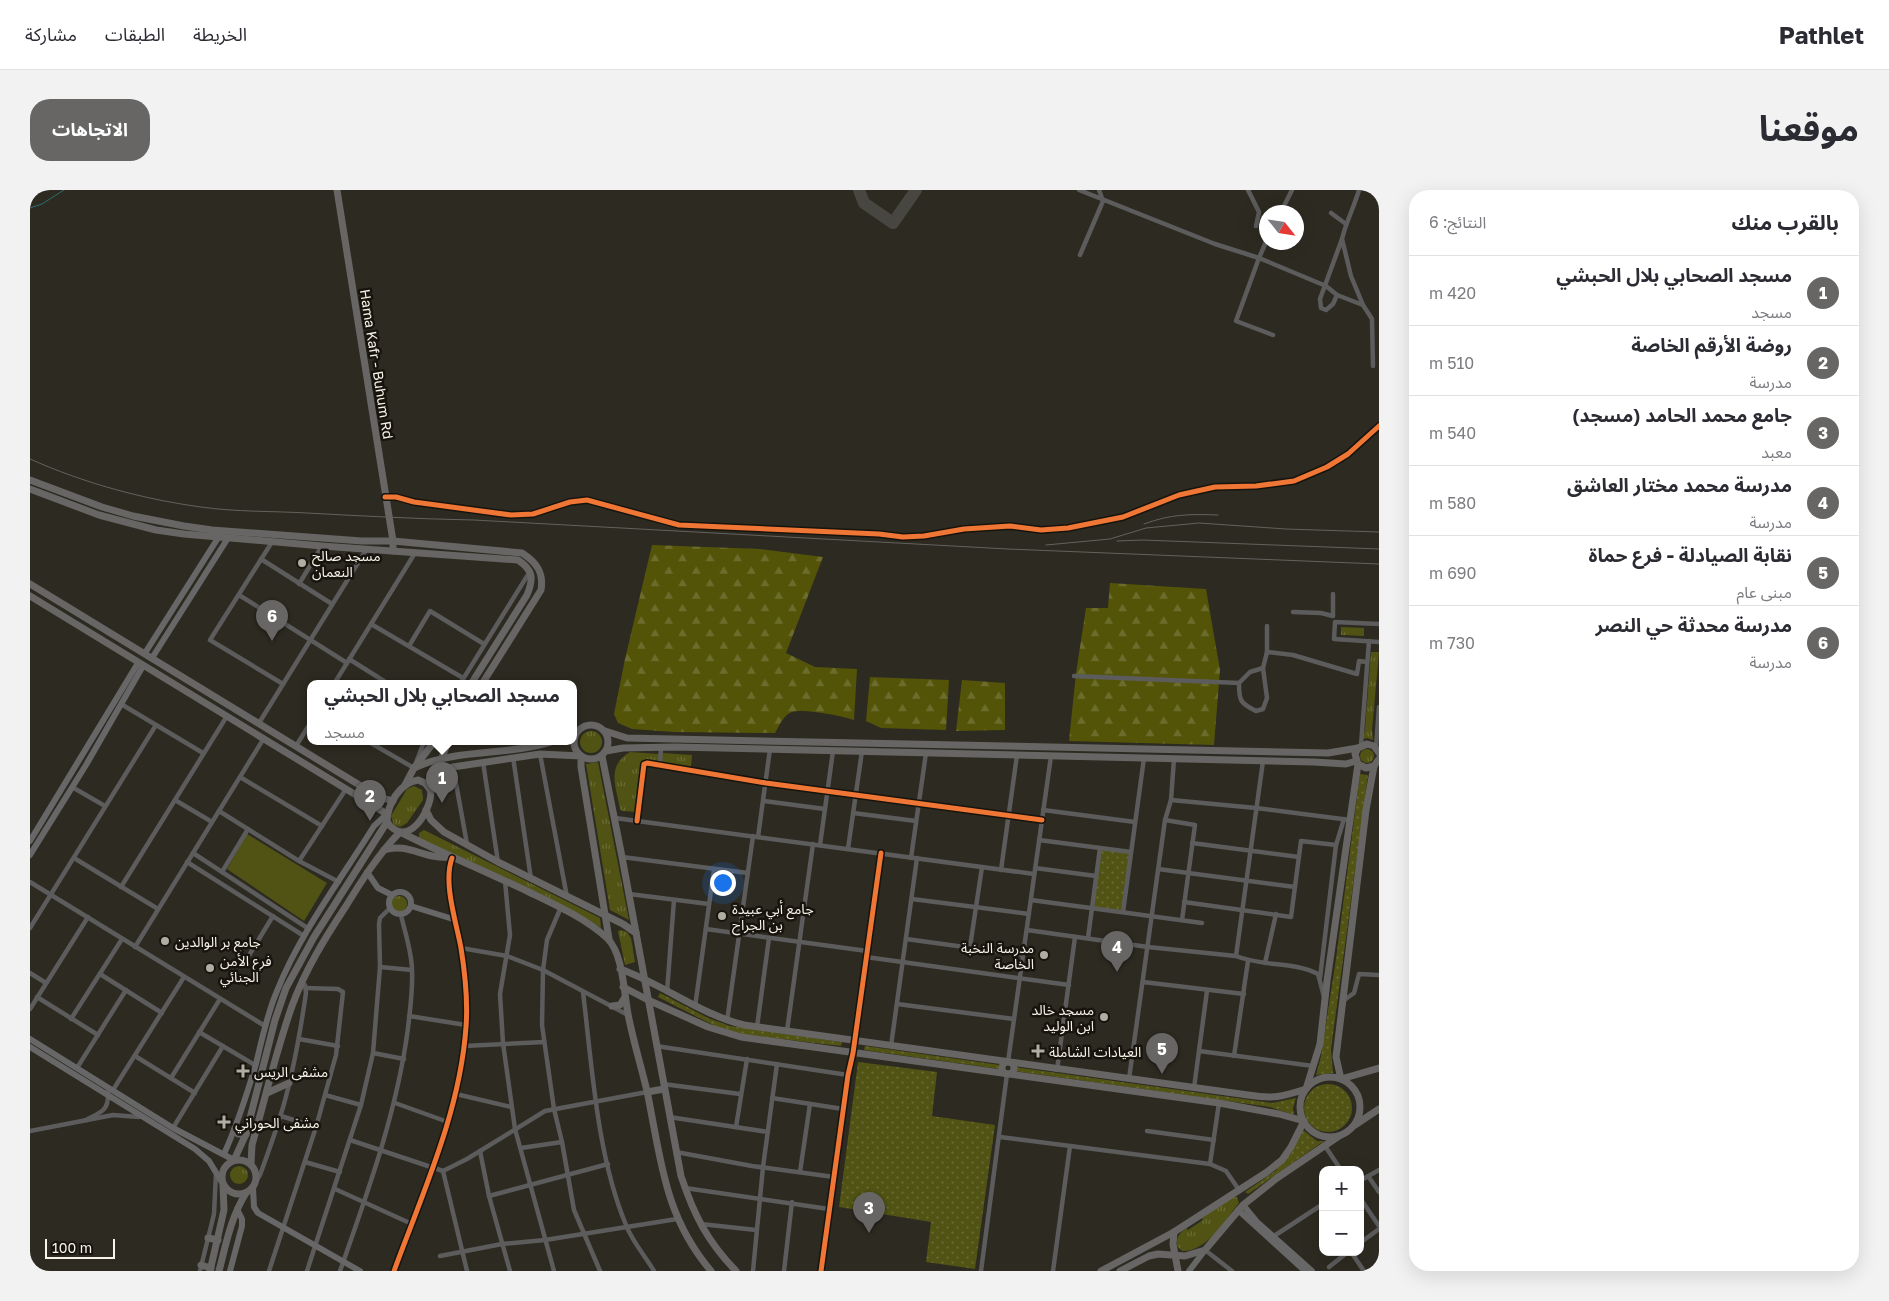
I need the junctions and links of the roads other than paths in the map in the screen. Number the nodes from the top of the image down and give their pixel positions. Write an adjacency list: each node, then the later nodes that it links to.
1 (337, 190): 24 (main road, Hama Kafr - Buhum Rd)
2 (1079, 190): 7 (street)
3 (1099, 190): 7 (street)
4 (1248, 190): 11 (street)
5 (1292, 190): 8 (street)
6 (1359, 190): 10 (street)
7 (1103, 201): 14 (street); 15 (street)
8 (1284, 205)
9 (1331, 212): 10 (street)
10 (1346, 224): 12 (street)
11 (1256, 226)
12 (1342, 239): 16 (street); 18 (street)
13 (1262, 250): 15 (street)
14 (1080, 255)
15 (1259, 258): 16 (street); 19 (street)
16 (1326, 286): 17 (street); 17 (street)
17 (1337, 295): 18 (street)
18 (1363, 305): 20 (street)
19 (1273, 335)
20 (1373, 366)
21 (1379, 426): 24 (street)
22 (30, 480): 25 (main road)
23 (30, 489): 25 (main road)
24 (385, 497): 29 (main road, Hama Kafr - Buhum Rd)
25 (184, 530): 26 (main road); 28 (main road)
26 (218, 538): 27 (main road); 55 (main road)
27 (228, 538): 30 (main road); 56 (main road)
28 (296, 540): 29 (main road); 30 (main road); 31 (main road)
29 (393, 541): 33 (main road, Hama Kafr - Buhum Rd); 66 (main road)
30 (272, 542): 35 (street)
31 (322, 546): 32 (main road); 38 (street)
32 (366, 550): 33 (main road); 42 (street)
33 (393, 551): 34 (main road)
34 (415, 553): 36 (main road); 46 (street)
35 (261, 560): 38 (street); 40 (street)
36 (530, 571): 52 (street); 65 (main road)
37 (30, 584): 55 (main road)
38 (299, 584): 42 (street)
39 (1333, 594): 44 (street)
40 (239, 595): 49 (street); 68 (street)
41 (30, 596): 59 (main road)
42 (332, 604): 49 (street)
43 (1293, 612): 44 (street)
44 (1333, 616): 45 (street)
45 (1335, 622): 47 (street); 50 (street)
46 (371, 624): 53 (street); 57 (street)
47 (1379, 624)
48 (1267, 626): 54 (street)
49 (310, 640): 57 (street); 68 (street)
50 (1369, 641): 51 (street); 58 (street)
51 (1379, 642)
52 (484, 644): 53 (street); 62 (street)
53 (409, 646): 62 (street)
54 (1267, 652): 58 (street); 60 (street)
55 (145, 653): 56 (main road)
56 (152, 658): 72 (main road)
57 (348, 661): 63 (street); 64 (street)
58 (1367, 662): 87 (street)
59 (141, 665): 69 (main road); 71 (main road); 150 (main road)
60 (1263, 668): 67 (street); 67 (street)
61 (1074, 676): 67 (street)
62 (463, 678)
63 (336, 680)
64 (382, 680)
65 (473, 680)
66 (484, 680)
67 (1239, 683)
68 (283, 684): 72 (street)
69 (121, 704): 73 (street); 117 (main road)
70 (1379, 707): 75 (street)
71 (227, 716): 78 (main road); 92 (street)
72 (259, 723): 85 (main road)
73 (156, 725): 92 (street); 127 (street)
74 (307, 728): 85 (street)
75 (1378, 730): 90 (street)
76 (605, 731): 77 (main road); 87 (main road); 95 (main road)
77 (577, 732)
78 (264, 738): 113 (street); 118 (main road)
79 (374, 745): 111 (street)
80 (423, 745): 111 (street)
81 (432, 745): 111 (main road)
82 (446, 745): 99 (main road)
83 (532, 745): 99 (main road)
84 (574, 745): 97 (main road)
85 (296, 746): 125 (main road)
86 (661, 747): 88 (main road); 95 (main road); 108 (street)
87 (1359, 747): 90 (main road); 106 (main road)
88 (770, 749): 89 (main road); 115 (street)
89 (833, 751): 91 (main road); 120 (street)
90 (1378, 751)
91 (862, 752): 93 (main road); 121 (street)
92 (203, 753): 122 (street)
93 (926, 753): 96 (main road); 126 (street)
94 (540, 754): 97 (main road); 100 (main road); 194 (street)
95 (604, 754): 97 (main road); 136 (main road)
96 (1017, 755): 98 (main road); 134 (street)
97 (581, 756): 212 (main road)
98 (1051, 756): 101 (main road); 131 (street)
99 (440, 758): 111 (main road); 112 (main road)
100 (512, 758): 105 (main road); 184 (street)
101 (1144, 758): 102 (main road); 143 (street)
102 (1174, 759): 104 (main road); 124 (street)
103 (1379, 760): 109 (main road)
104 (1263, 761): 107 (main road); 128 (street)
105 (483, 762): 110 (main road); 172 (street)
106 (1357, 763): 107 (main road); 109 (main road); 114 (main road)
107 (1346, 764): 114 (main road)
108 (660, 765): 115 (street); 140 (street)
109 (1374, 766): 270 (main road)
110 (453, 767): 112 (main road); 152 (street)
111 (414, 768): 116 (main road)
112 (444, 769): 119 (main road)
113 (240, 777): 132 (street); 144 (street)
114 (1356, 778): 139 (main road)
115 (766, 783): 120 (street); 123 (street)
116 (404, 785): 119 (main road); 125 (main road)
117 (72, 787): 127 (street); 163 (main road)
118 (346, 789): 135 (main road); 144 (street)
119 (431, 791): 130 (main road)
120 (827, 791): 121 (street); 129 (street)
121 (856, 795): 126 (street); 133 (street)
122 (175, 800): 142 (street); 189 (street)
123 (764, 800): 129 (street); 148 (street)
124 (1171, 800): 128 (street); 138 (street)
125 (392, 801): 135 (main road)
126 (918, 803): 134 (street); 141 (street)
127 (106, 806): 167 (street)
128 (1256, 808): 139 (street); 159 (street)
129 (825, 809): 154 (street)
130 (426, 810): 146 (main road); 152 (main road)
131 (1043, 810): 137 (street); 143 (street)
132 (219, 811): 142 (street); 145 (street)
133 (853, 813): 141 (street); 157 (street)
134 (1008, 815): 137 (street); 177 (street)
135 (387, 818): 146 (main road); 188 (main road); 355 (main road)
136 (615, 818): 140 (street); 165 (main road)
137 (1042, 820): 149 (street)
138 (1165, 820): 151 (street); 176 (street)
139 (1347, 820): 155 (street); 272 (main road)
140 (638, 821): 147 (street)
141 (916, 821): 168 (street)
142 (212, 822): 160 (street)
143 (1135, 822): 161 (street)
144 (322, 826): 170 (street)
145 (248, 829): 170 (street); 178 (street)
146 (400, 833): 158 (main road); 164 (main road)
147 (753, 836): 148 (street); 180 (street)
148 (758, 837): 153 (street)
149 (1039, 840): 156 (street); 174 (street)
150 (30, 841)
151 (1192, 843): 159 (street); 181 (street)
152 (466, 844): 172 (main road)
153 (813, 844): 154 (street); 231 (street)
154 (820, 845): 157 (street)
155 (1336, 845): 166 (street); 256 (street)
156 (1100, 848): 161 (street); 183 (street)
157 (848, 849): 162 (street)
158 (381, 851): 164 (main road); 179 (main road)
159 (1250, 851): 166 (street); 186 (street)
160 (193, 852): 171 (street); 178 (street)
161 (1131, 852): 207 (street)
162 (881, 854): 168 (street); 236 (street)
163 (30, 855)
164 (451, 857): 185 (main road); 215 (street)
165 (622, 857): 175 (street); 192 (main road)
166 (1299, 857): 190 (street)
167 (74, 858): 189 (street); 191 (street)
168 (911, 858): 169 (street)
169 (917, 858): 173 (street); 195 (street)
170 (299, 861): 188 (street)
171 (188, 862): 205 (street); 211 (street)
172 (498, 862): 184 (main road)
173 (982, 867): 177 (street); 202 (street)
174 (1035, 868): 182 (street); 183 (street)
175 (714, 869): 180 (street); 199 (street)
176 (1158, 869): 181 (street); 213 (street)
177 (1001, 870): 182 (street)
178 (222, 872): 219 (street)
179 (367, 872): 193 (main road); 254 (main road)
180 (748, 873): 223 (street)
181 (1188, 873): 186 (street); 198 (street)
182 (1034, 874): 197 (street)
183 (1096, 876): 204 (street)
184 (531, 879): 194 (main road)
185 (506, 881): 201 (main road); 238 (street)
186 (1246, 881): 190 (street); 206 (street)
187 (30, 882): 191 (street)
188 (339, 882): 219 (main road)
189 (121, 887): 205 (street)
190 (1295, 887): 209 (street)
191 (51, 894): 214 (street); 218 (street)
192 (629, 894): 196 (street); 222 (main road)
193 (392, 895): 200 (main road); 203 (main road)
194 (567, 897): 212 (main road)
195 (912, 899): 202 (street); 230 (street)
196 (674, 900): 199 (street); 265 (street)
197 (1031, 900): 204 (street); 208 (street)
198 (1184, 902): 206 (street); 216 (street)
199 (709, 904): 220 (street)
200 (411, 906): 210 (main road); 215 (main road)
201 (561, 907): 229 (main road); 248 (street)
202 (976, 907): 208 (street); 235 (street)
203 (390, 908): 210 (main road); 245 (street)
204 (1092, 908): 207 (street); 227 (street)
205 (158, 909): 232 (street)
206 (1242, 910): 209 (street); 239 (street)
207 (1123, 912): 213 (street)
208 (1029, 914): 221 (street)
209 (1276, 914): 244 (street)
210 (402, 915): 247 (street)
211 (273, 916): 224 (street); 240 (street)
212 (605, 916): 222 (main road); 229 (main road)
213 (1152, 916): 216 (street); 233 (street)
214 (88, 917): 228 (street); 258 (street)
215 (456, 920): 234 (street)
216 (1182, 920): 217 (street)
217 (1202, 923)
218 (30, 928)
219 (309, 928): 224 (main road)
220 (706, 929): 223 (street); 274 (street)
221 (1027, 930): 225 (street); 237 (street)
222 (636, 933): 255 (main road)
223 (739, 934): 226 (street); 281 (street)
224 (304, 936): 282 (main road)
225 (1075, 936): 227 (street); 259 (street)
226 (770, 938): 231 (street); 284 (street)
227 (1088, 938): 233 (street)
228 (122, 939): 232 (street); 250 (street)
229 (609, 939): 246 (main road)
230 (906, 939): 235 (street); 243 (street)
231 (800, 942): 236 (street); 285 (street)
232 (135, 946): 252 (street)
233 (1148, 947): 239 (street); 257 (street)
234 (461, 948): 238 (street); 283 (street)
235 (970, 948): 237 (street)
236 (867, 951): 241 (street)
237 (1023, 954): 253 (street)
238 (507, 956): 248 (street); 292 (street)
239 (1236, 956): 242 (street)
240 (248, 957)
241 (866, 957): 243 (street); 290 (street)
242 (1248, 960): 244 (street); 266 (street)
243 (903, 963): 253 (street); 271 (street)
244 (1265, 963): 256 (street)
245 (380, 967): 247 (street); 300 (street)
246 (620, 969): 255 (main road); 262 (main road)
247 (412, 970): 278 (street)
248 (543, 970): 264 (street); 291 (street)
249 (30, 973): 258 (street)
250 (100, 974): 261 (street); 279 (street)
251 (1379, 975): 270 (street)
252 (184, 977): 268 (street); 276 (street)
253 (1020, 978): 259 (street); 280 (street)
254 (302, 980): 260 (street); 325 (main road)
255 (645, 980): 265 (main road); 269 (main road)
256 (1320, 981): 272 (street)
257 (1143, 982): 263 (street); 316 (street)
258 (46, 983): 267 (street)
259 (1069, 985): 312 (street)
260 (306, 988): 289 (street); 294 (street)
261 (126, 990): 276 (street); 287 (street)
262 (624, 990): 269 (main road); 273 (main road); 277 (main road)
263 (1208, 991): 266 (street); 299 (street)
264 (583, 992): 273 (street); 331 (street)
265 (667, 992): 274 (main road)
266 (1244, 994): 303 (street)
267 (37, 997): 275 (street); 279 (street)
268 (220, 999): 282 (street); 286 (street)
269 (648, 1000): 296 (main road); 301 (main road)
270 (1342, 1002): 317 (main road)
271 (897, 1004): 280 (street); 297 (street)
272 (1325, 1004): 309 (main road)
273 (612, 1006): 277 (street)
274 (695, 1007): 281 (main road)
275 (30, 1009)
276 (162, 1013): 302 (street)
277 (628, 1015): 323 (main road)
278 (409, 1016): 283 (street); 304 (street)
279 (71, 1019): 287 (street)
280 (1014, 1019): 306 (street)
281 (727, 1021): 284 (main road)
282 (265, 1026): 308 (main road)
283 (466, 1026): 295 (street)
284 (757, 1027): 285 (main road)
285 (787, 1031): 290 (main road)
286 (199, 1032): 293 (street); 315 (street)
287 (98, 1035): 310 (street)
288 (30, 1039): 310 (main road)
289 (299, 1039): 294 (street); 318 (street)
290 (855, 1040): 297 (main road); 301 (street)
291 (544, 1042): 292 (street); 337 (street)
292 (502, 1044): 295 (street); 336 (street)
293 (223, 1046): 308 (street); 324 (street)
294 (338, 1046): 328 (street)
295 (464, 1046): 326 (street)
296 (656, 1046): 305 (street); 319 (main road)
297 (892, 1046): 306 (main road)
298 (30, 1048): 329 (main road)
299 (1199, 1051): 303 (street); 320 (street)
300 (373, 1053): 304 (street); 335 (street)
301 (853, 1053): 313 (main road); 314 (street)
302 (135, 1056): 315 (street); 322 (street)
303 (1234, 1056): 309 (street)
304 (404, 1059): 332 (street)
305 (747, 1059): 307 (street); 327 (street)
306 (1008, 1062): 312 (main road); 313 (main road)
307 (777, 1064): 314 (street); 330 (street)
308 (255, 1065): 350 (main road)
309 (1313, 1066): 321 (main road)
310 (77, 1068): 322 (main road)
311 (1379, 1068): 317 (main road)
312 (1057, 1070): 316 (main road)
313 (1007, 1074): 333 (main road); 357 (street)
314 (848, 1075): 338 (street)
315 (171, 1078): 324 (street)
316 (1129, 1079): 320 (main road)
317 (1341, 1079): 321 (main road); 346 (main road)
318 (289, 1083): 325 (main road); 340 (street)
319 (664, 1087): 323 (main road); 327 (street); 342 (main road)
320 (1194, 1088): 321 (main road)
321 (1306, 1089): 344 (main road)
322 (113, 1090): 329 (street); 349 (main road)
323 (646, 1092): 331 (street); 402 (main road)
324 (195, 1093): 349 (street)
325 (267, 1093): 370 (main road)
326 (456, 1094): 336 (street); 345 (street)
327 (740, 1094): 348 (street)
328 (325, 1095): 335 (street); 347 (street)
329 (108, 1096): 341 (main road); 343 (street)
330 (772, 1098): 334 (street); 354 (street)
331 (596, 1101): 337 (street); 371 (street)
332 (395, 1103): 345 (street); 364 (street)
333 (1219, 1103): 344 (main road); 359 (street)
334 (810, 1104): 338 (street); 380 (street)
335 (361, 1105): 358 (street)
336 (511, 1107): 351 (street)
337 (554, 1109): 351 (street); 360 (street)
338 (843, 1109): 383 (street)
339 (1379, 1109): 346 (main road)
340 (281, 1116): 347 (street); 387 (street)
341 (143, 1117): 343 (street); 377 (main road)
342 (669, 1117): 348 (street); 366 (main road)
343 (86, 1120): 352 (street)
344 (1304, 1121): 356 (main road); 390 (main road)
345 (448, 1122): 375 (street)
346 (1354, 1125): 356 (main road)
347 (316, 1127): 369 (street)
348 (736, 1127): 354 (street)
349 (173, 1128): 367 (main road)
350 (235, 1129): 355 (main road); 367 (main road)
351 (515, 1129): 363 (street); 365 (street)
352 (30, 1131)
353 (1147, 1131): 359 (street)
354 (768, 1132): 374 (street)
355 (246, 1134): 368 (main road)
356 (1339, 1136): 362 (main road)
357 (1000, 1137): 361 (street); 448 (street)
358 (350, 1140): 364 (street); 379 (street)
359 (1214, 1140): 372 (street)
360 (562, 1142): 363 (street); 381 (street)
361 (1070, 1146): 372 (street); 449 (street)
362 (1325, 1146): 373 (street); 399 (main road)
363 (521, 1148): 386 (street)
364 (381, 1151): 375 (street); 395 (street)
365 (480, 1151): 378 (street); 393 (street)
366 (676, 1152): 374 (street); 388 (main road)
367 (224, 1154): 368 (main road)
368 (234, 1160): 370 (main road); 385 (main road)
369 (305, 1162): 379 (street); 407 (street)
370 (251, 1164): 387 (main road)
371 (608, 1164): 381 (street); 405 (street)
372 (1210, 1164): 390 (street)
373 (1338, 1166)
374 (763, 1167): 380 (street); 394 (street)
375 (432, 1169): 378 (street); 403 (street)
376 (1379, 1170): 382 (street)
377 (216, 1171): 385 (main road); 412 (street)
378 (443, 1171): 419 (street)
379 (340, 1172): 389 (street)
380 (800, 1172): 383 (street)
381 (567, 1174): 386 (street); 410 (street)
382 (1368, 1176): 384 (street); 391 (street)
383 (834, 1177): 400 (street)
384 (1364, 1178)
385 (223, 1184): 392 (main road); 413 (main road)
386 (531, 1184): 393 (street); 414 (street)
387 (254, 1185): 392 (main road); 407 (main road)
388 (685, 1188): 394 (street); 404 (main road)
389 (335, 1189): 395 (street); 417 (street)
390 (1240, 1190): 409 (main road)
391 (1379, 1192)
392 (246, 1193): 401 (main road)
393 (488, 1196): 416 (street)
394 (760, 1198): 396 (street); 408 (street)
395 (364, 1202): 403 (street); 424 (street)
396 (792, 1202): 400 (street); 446 (street)
397 (1364, 1204): 406 (street)
398 (1319, 1206): 411 (street)
399 (1240, 1207): 411 (main road); 418 (main road); 430 (main road)
400 (829, 1208): 447 (street)
401 (237, 1209): 431 (main road); 432 (main road)
402 (676, 1219): 405 (street); 443 (main road)
403 (412, 1224): 437 (street)
404 (700, 1224): 408 (street); 444 (main road)
405 (626, 1227): 410 (street); 442 (street)
406 (1379, 1227): 415 (street)
407 (283, 1228): 417 (main road); 433 (street)
408 (756, 1230): 445 (street)
409 (1174, 1232): 421 (main road); 450 (main road)
410 (583, 1234): 414 (street); 441 (street)
411 (1274, 1236): 454 (main road)
412 (208, 1238): 413 (main road); 427 (street)
413 (218, 1240): 428 (main road)
414 (545, 1240): 416 (street); 440 (street)
415 (1364, 1240)
416 (502, 1244): 419 (street); 439 (street)
417 (315, 1245): 424 (main road); 434 (street)
418 (1205, 1250): 421 (main road); 452 (main road); 453 (street)
419 (461, 1252): 420 (street); 438 (street)
420 (440, 1256)
421 (1176, 1256): 429 (main road); 451 (main road)
422 (1344, 1256): 426 (street)
423 (1353, 1256): 455 (street)
424 (344, 1262): 435 (street); 436 (main road)
425 (1379, 1264): 456 (street)
426 (1329, 1267)
427 (201, 1268): 428 (main road)
428 (210, 1269)
429 (1125, 1270)
430 (1303, 1270)
431 (219, 1271)
432 (230, 1271)
433 (270, 1271)
434 (307, 1271)
435 (340, 1271)
436 (360, 1271)
437 (394, 1271)
438 (468, 1271)
439 (510, 1271)
440 (554, 1271)
441 (600, 1271)
442 (654, 1271)
443 (711, 1271)
444 (736, 1271)
445 (753, 1271)
446 (784, 1271)
447 (821, 1271)
448 (981, 1271)
449 (1053, 1271)
450 (1100, 1271)
451 (1178, 1271)
452 (1189, 1271)
453 (1232, 1271)
454 (1312, 1271)
455 (1364, 1271)
456 (1369, 1271)

